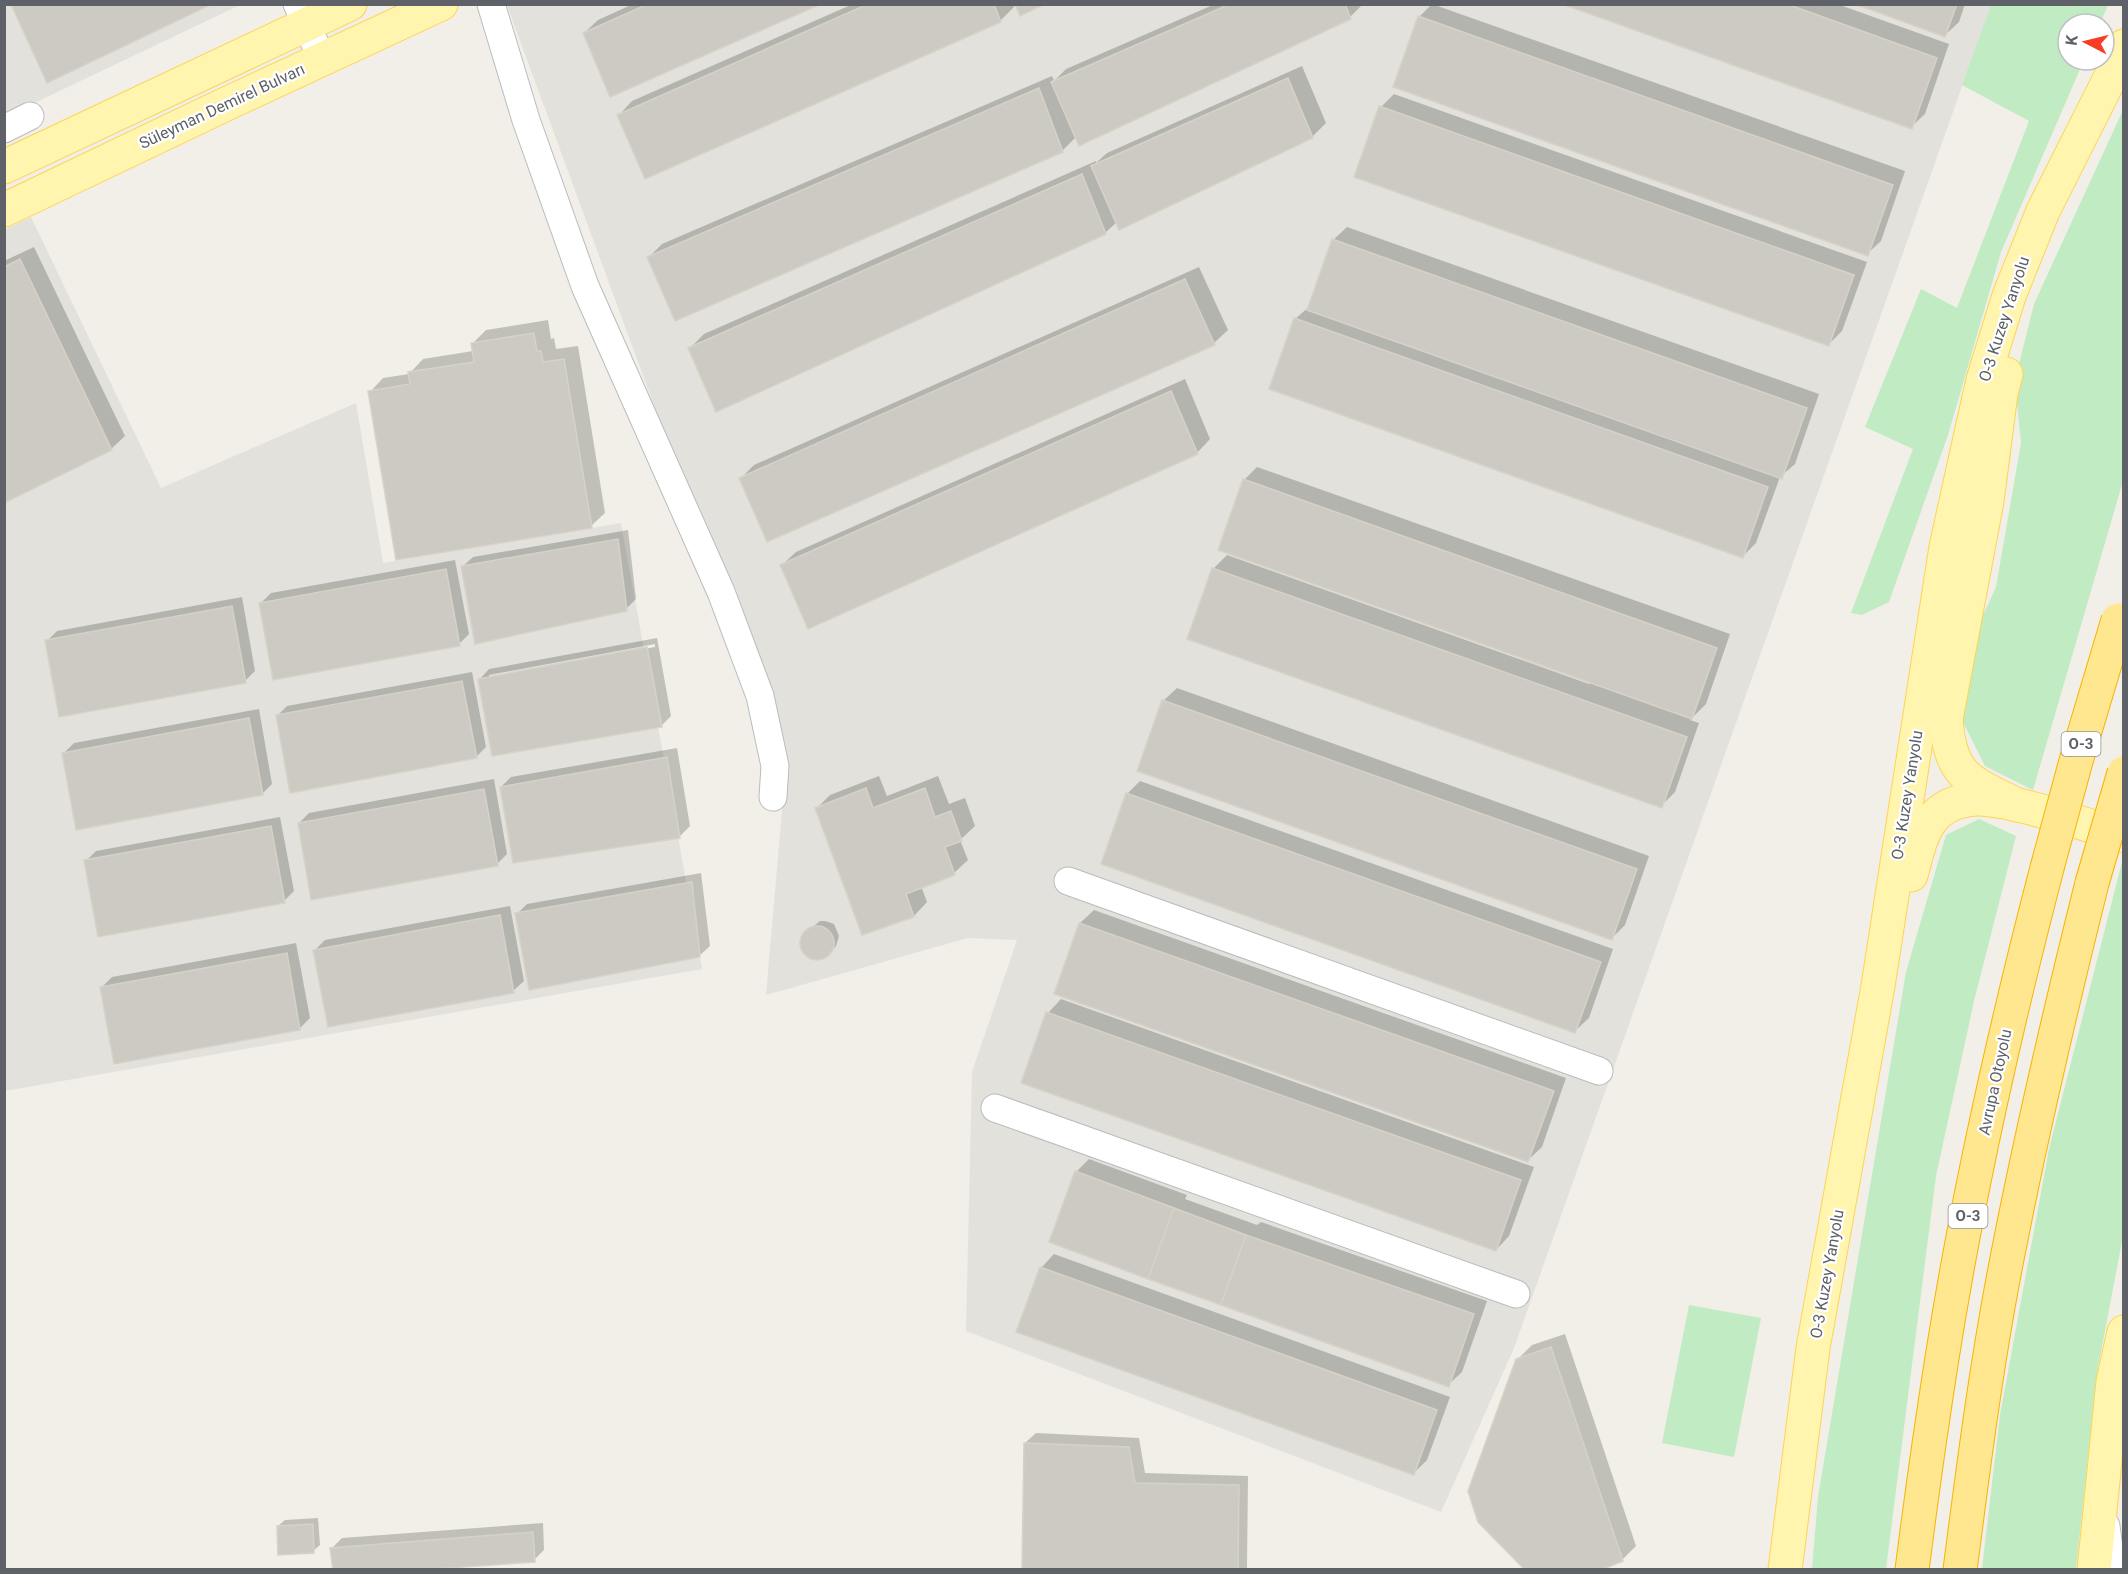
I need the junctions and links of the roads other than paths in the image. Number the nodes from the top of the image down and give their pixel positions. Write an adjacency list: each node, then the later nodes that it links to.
1 (350, 4): 4 (main road)
2 (441, 4): 6 (main road, Süleyman Demirel Bulvarı)
3 (491, 4): 14 (street)
4 (302, 14): 6 (street); 10 (main road)
5 (2124, 46): 18 (main road, O-3 Kuzey Yanyolu)
6 (322, 59): 11 (main road, Süleyman Demirel Bulvarı)
7 (2124, 89): 15 (main road, O-3 Kuzey Yanyolu)
8 (30, 116): 9 (street)
9 (4, 129)
10 (4, 167)
11 (4, 210)
12 (2121, 612): 25 (highway, Avrupa Otoyolu / O-3, bridge)
13 (2124, 773): 26 (highway, bridge)
14 (772, 797)
15 (2017, 805): 16 (main road); 18 (main road)
16 (2124, 836)
17 (1068, 881): 19 (street)
18 (1878, 986): 24 (main road, O-3 Kuzey Yanyolu)
19 (1599, 1071)
20 (996, 1108): 21 (street)
21 (1516, 1294)
22 (2124, 1332): 23 (main road)
23 (2102, 1499): 27 (main road); 28 (street)
24 (1785, 1569)
25 (1912, 1569)
26 (1960, 1569)
27 (2094, 1569)
28 (2112, 1569)

